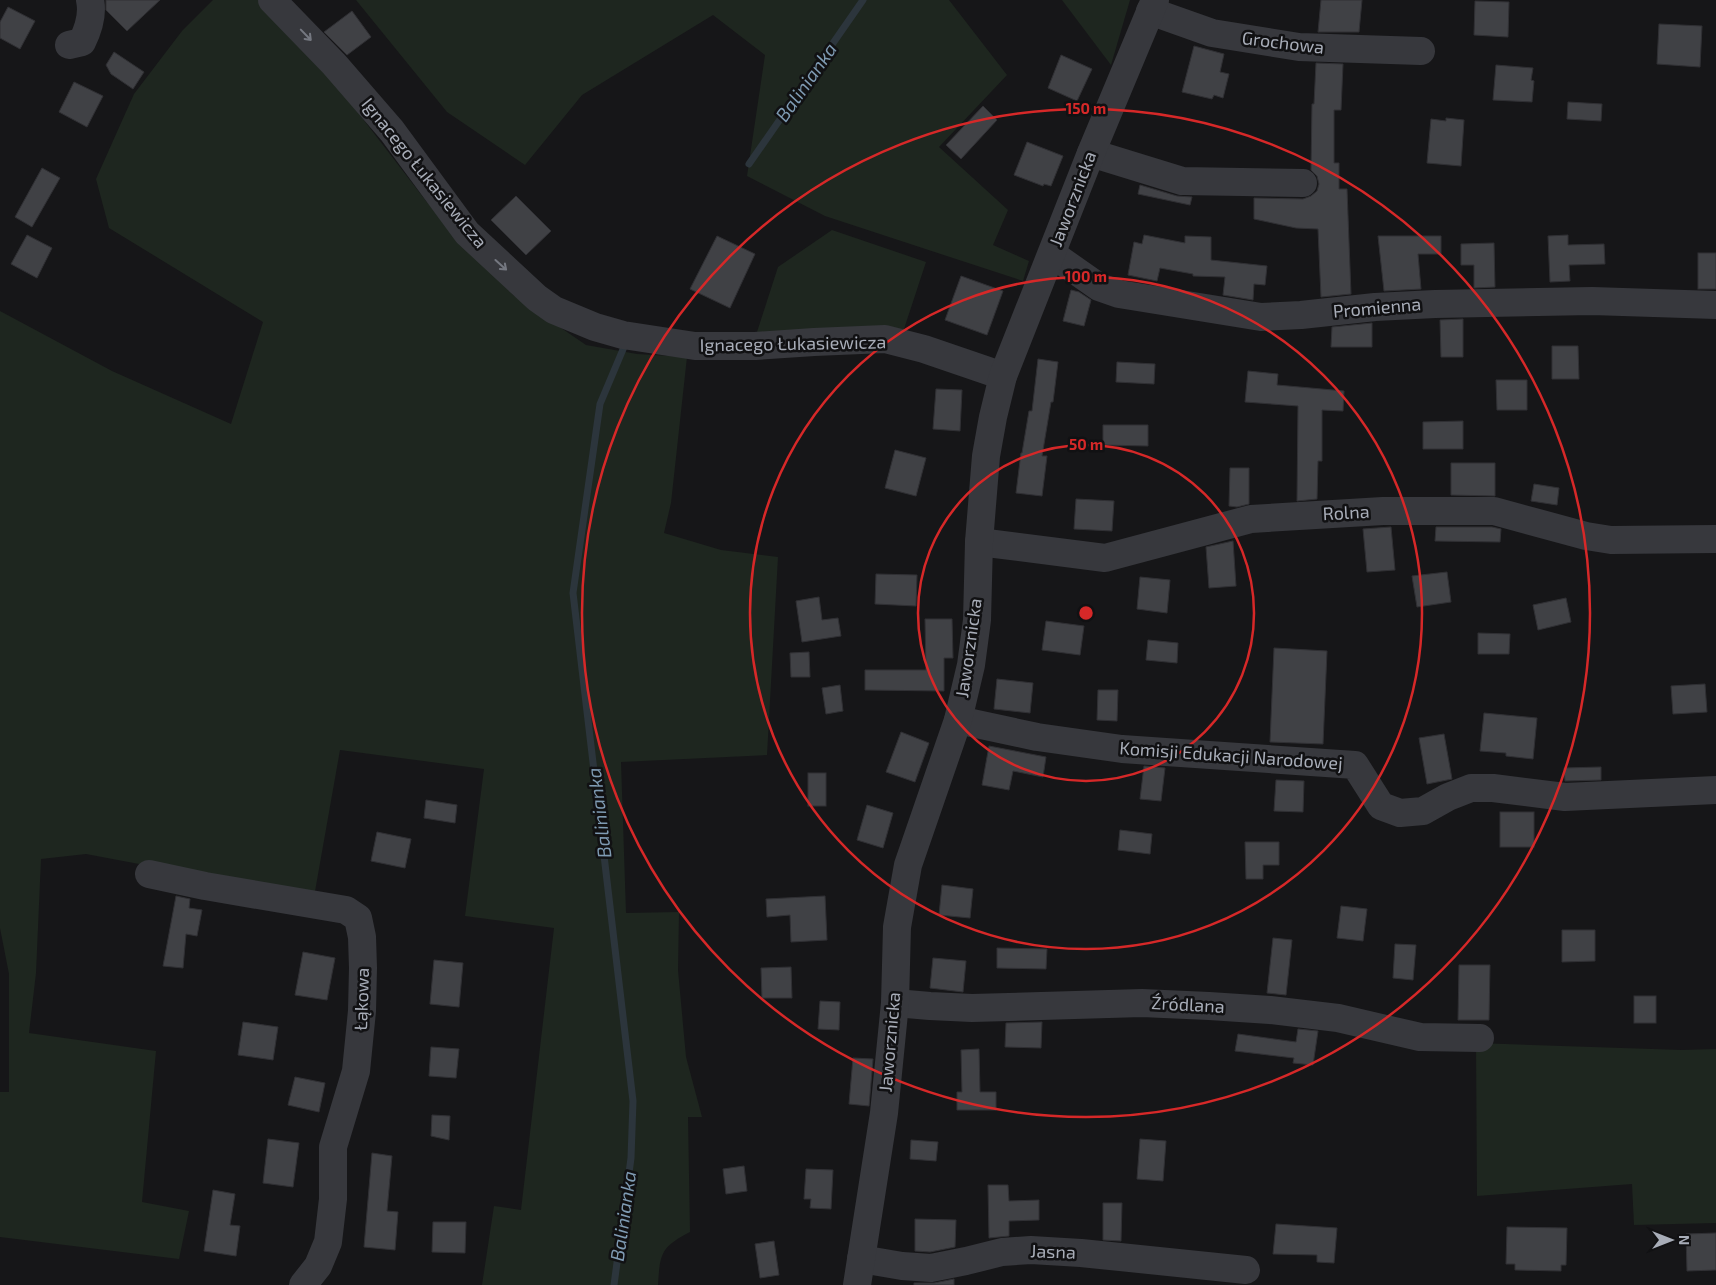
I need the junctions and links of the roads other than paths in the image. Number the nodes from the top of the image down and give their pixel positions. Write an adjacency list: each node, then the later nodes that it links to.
1 (90, 0): 4 (street)
2 (272, 0): 10 (street, Ignacego Łukasiewicza, one-way to 10)
3 (1153, 5): 5 (street, Grochowa); 6 (street, Jaworznicka)
4 (69, 46)
5 (1421, 51)
6 (1091, 153): 7 (street); 8 (street, Jaworznicka)
7 (1303, 183)
8 (1052, 254): 9 (street, Promienna); 10 (street, Jaworznicka)
9 (1716, 305)
10 (1003, 376): 12 (street, Jaworznicka)
11 (1716, 539): 12 (street, Rolna)
12 (979, 542): 13 (street, Jaworznicka)
13 (958, 720): 14 (street, Komisji Edukacji Narodowej); 16 (street, Jaworznicka)
14 (1716, 790)
15 (149, 874): 20 (street, Łąkowa)
16 (895, 1003): 17 (street, Źródlana); 19 (street, Jaworznicka)
17 (1480, 1038)
18 (1246, 1270): 19 (street, Jasna)
19 (859, 1272)
20 (303, 1285)

